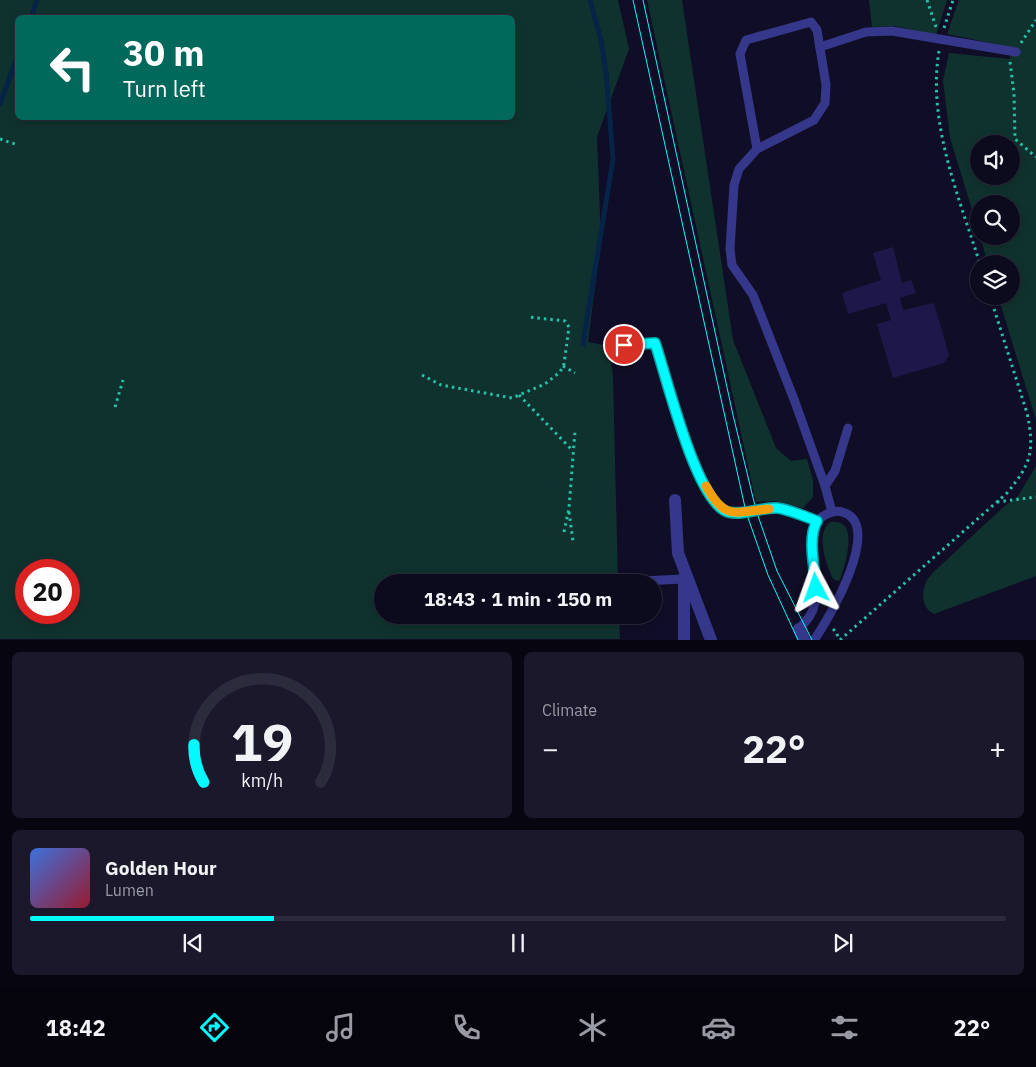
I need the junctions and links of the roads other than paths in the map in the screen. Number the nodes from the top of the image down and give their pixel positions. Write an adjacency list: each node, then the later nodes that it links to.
1 (820, 47): 2 (lane); 3 (lane); 3 (lane)
2 (1012, 52)
3 (757, 149): 6 (lane)
4 (624, 345): 9 (lane)
5 (848, 428): 6 (lane)
6 (825, 486): 8 (lane)
7 (675, 500): 10 (street)
8 (832, 512): 9 (lane); 15 (lane)
9 (817, 521): 12 (lane)
10 (684, 574): 11 (lane); 13 (street); 14 (street)
11 (662, 578)
12 (802, 634)
13 (684, 640)
14 (711, 640)
15 (814, 640)

